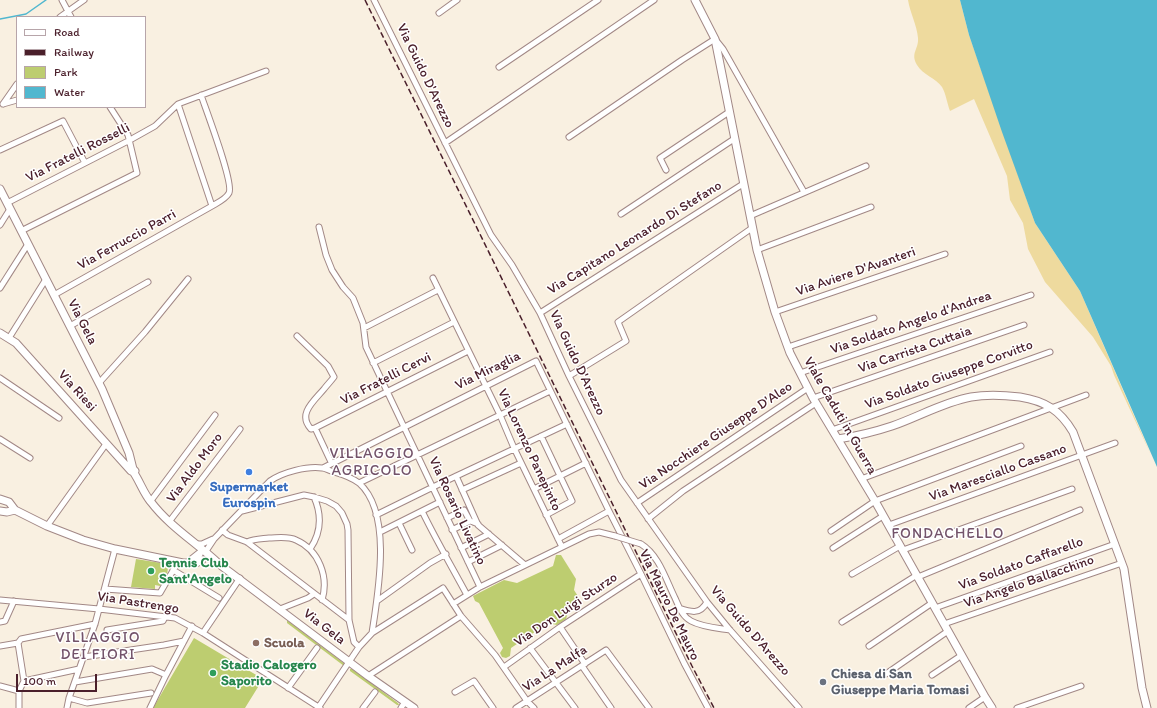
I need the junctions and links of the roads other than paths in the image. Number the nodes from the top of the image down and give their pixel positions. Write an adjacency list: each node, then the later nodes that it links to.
1 (62, 0): 8 (street)
2 (84, 0): 8 (street)
3 (374, 0): 25 (street, Via Guido D'Arezzo)
4 (457, 0): 9 (street)
5 (598, 0): 13 (street)
6 (654, 0): 25 (street)
7 (695, 0): 12 (street, Viale Caduti in Guerra)
8 (69, 11): 10 (street); 11 (street)
9 (439, 13)
10 (62, 16)
11 (71, 16)
12 (715, 40): 21 (street, Viale Caduti in Guerra); 22 (street); 32 (street)
13 (499, 67)
14 (266, 71): 16 (street, Via Fratelli Rosselli)
15 (16, 85): 18 (street)
16 (201, 95): 19 (street, Via Fratelli Rosselli); 34 (street, Via Ferruccio Parri)
17 (16, 100): 18 (street)
18 (1, 104)
19 (178, 104): 24 (street, Via Fratelli Rosselli); 34 (street)
20 (111, 108): 24 (street)
21 (729, 112): 23 (street, Viale Caduti in Guerra); 29 (street)
22 (569, 137)
23 (734, 139): 30 (street, Viale Caduti in Guerra); 36 (street)
24 (130, 140): 27 (street, Via Fratelli Rosselli); 41 (street)
25 (445, 143): 54 (street, Via Guido D'Arezzo)
26 (0, 150): 27 (street)
27 (85, 163): 33 (street, Via Fratelli Rosselli)
28 (866, 166): 32 (street)
29 (666, 170)
30 (743, 184): 37 (street, Viale Caduti in Guerra); 54 (street, Via Capitano Leonardo Di Stefano)
31 (0, 189): 33 (street, Via Gela)
32 (804, 192): 37 (street)
33 (9, 206): 38 (street); 41 (street, Via Gela)
34 (212, 206): 52 (street, Via Ferruccio Parri)
35 (871, 208): 43 (street)
36 (621, 214)
37 (750, 216): 40 (street, Viale Caduti in Guerra)
38 (0, 225)
39 (319, 227): 59 (street, Via Rosario Livatino)
40 (752, 228): 43 (street, Viale Caduti in Guerra); 68 (street)
41 (21, 232): 42 (street, Via Gela)
42 (28, 244): 46 (street, Via Gela); 49 (street)
43 (757, 250): 53 (street, Viale Caduti in Guerra)
44 (945, 254): 53 (street, Via Aviere D'Avanteri)
45 (433, 278): 50 (street, Via Lorenzo Panepinto)
46 (46, 279): 52 (street, Via Gela); 62 (street)
47 (188, 279): 70 (street)
48 (148, 282): 58 (street)
49 (0, 288)
50 (438, 290): 56 (street, Via Lorenzo Panepinto); 59 (street)
51 (1030, 294): 67 (street, Via Soldato Angelo d'Andrea)
52 (54, 296): 58 (street, Via Gela)
53 (775, 312): 63 (street, Viale Caduti in Guerra)
54 (540, 313): 68 (street, Via Guido D'Arezzo)
55 (874, 318): 63 (street)
56 (454, 322): 64 (street, Via Lorenzo Panepinto); 66 (street)
57 (1024, 325): 76 (street, Via Carrista Cuttaia)
58 (70, 326): 70 (street, Via Gela)
59 (364, 328): 66 (street, Via Rosario Livatino)
60 (0, 333): 62 (street, Via Riesi)
61 (297, 336): 83 (street)
62 (9, 338): 90 (street, Via Riesi)
63 (788, 347): 67 (street, Viale Caduti in Guerra)
64 (468, 351): 71 (street, Via Lorenzo Panepinto); 74 (street, Via Fratelli Cervi)
65 (1050, 352): 85 (street, Via Soldato Giuseppe Corvitto)
66 (373, 363): 74 (street, Via Rosario Livatino)
67 (800, 373): 72 (street, Viale Caduti in Guerra)
68 (569, 376): 115 (street, Via Guido D'Arezzo)
69 (0, 378): 80 (street)
70 (99, 383): 100 (street, Via Gela)
71 (485, 386): 73 (street, Via Miraglia); 79 (street, Via Lorenzo Panepinto); 82 (street, Via Miraglia)
72 (808, 388): 76 (street, Viale Caduti in Guerra); 115 (street, Via Nocchiere Giuseppe D'Aleo)
73 (550, 391): 79 (street); 81 (street, Via Miraglia)
74 (387, 392): 82 (street, Via Rosario Livatino); 83 (street, Via Fratelli Cervi)
75 (1086, 395): 77 (street)
76 (815, 401): 85 (street, Viale Caduti in Guerra); 127 (street, Via Carrista Cuttaia)
77 (1051, 408): 88 (street); 93 (street); 103 (street)
78 (215, 415): 112 (street)
79 (500, 415): 92 (street, Via Lorenzo Panepinto); 94 (street)
80 (59, 418)
81 (566, 424): 86 (street); 98 (street, Via Miraglia)
82 (404, 426): 94 (street, Via Rosario Livatino); 96 (street, Via Miraglia)
83 (315, 428): 96 (street)
84 (240, 429): 129 (street, Via Aldo Moro)
85 (832, 430): 88 (street, Viale Caduti in Guerra)
86 (540, 436): 92 (street); 102 (street)
87 (0, 439): 95 (street)
88 (838, 439): 103 (street, Viale Caduti in Guerra)
89 (1115, 443): 93 (street, Via Maresciallo Cassano)
90 (106, 444): 100 (street, Via Riesi); 133 (street)
91 (1021, 446): 111 (street)
92 (514, 448): 97 (street, Via Lorenzo Panepinto); 101 (street)
93 (1083, 455): 132 (street, Via Maresciallo Cassano); 143 (street)
94 (418, 456): 104 (street); 105 (street, Via Rosario Livatino)
95 (30, 458)
96 (331, 462): 99 (street, Via Miraglia)
97 (521, 463): 106 (street, Via Lorenzo Panepinto); 108 (street)
98 (586, 463): 102 (street); 122 (street, Via Miraglia)
99 (323, 468): 104 (street); 120 (street)
100 (133, 471): 112 (street, Via Gela)
101 (456, 476): 105 (street); 108 (street)
102 (560, 476): 106 (street); 124 (street)
103 (861, 479): 111 (street, Viale Caduti in Guerra)
104 (359, 484): 123 (street)
105 (433, 486): 113 (street, Via Rosario Livatino); 123 (street)
106 (534, 489): 124 (street, Via Lorenzo Panepinto)
107 (1072, 489): 148 (street)
108 (462, 490): 131 (street)
109 (314, 497): 114 (street); 116 (street); 120 (street)
110 (0, 499): 117 (street)
111 (875, 501): 125 (street, Viale Caduti in Guerra); 136 (street)
112 (150, 502): 129 (street, Via Gela)
113 (440, 502): 121 (street); 126 (street, Via Rosario Livatino)
114 (331, 503): 116 (street); 180 (street)
115 (637, 503): 127 (street, Via Guido D'Arezzo)
116 (319, 509): 150 (street)
117 (15, 510): 119 (street); 133 (street)
118 (1080, 510): 161 (street)
119 (0, 511)
120 (241, 511): 134 (street)
121 (422, 511): 130 (street); 152 (street)
122 (609, 511): 140 (street); 159 (street, Via Mauro De Mauro)
123 (376, 515): 137 (street)
124 (546, 515): 140 (street, Via Lorenzo Panepinto)
125 (883, 516): 132 (street, Viale Caduti in Guerra); 147 (street)
126 (446, 518): 128 (street); 135 (street, Via Rosario Livatino)
127 (648, 519): 172 (street, Via Guido D'Arezzo)
128 (470, 521): 131 (street); 135 (street)
129 (169, 522): 142 (street, Via Gela)
130 (399, 523): 137 (street); 151 (street)
131 (478, 525): 138 (street)
132 (889, 525): 148 (street, Viale Caduti in Guerra)
133 (47, 526): 149 (street)
134 (222, 530): 139 (street); 141 (street)
135 (452, 530): 146 (street, Via Rosario Livatino)
136 (831, 531)
137 (380, 532): 171 (street)
138 (489, 534): 144 (street); 146 (street)
139 (214, 539): 142 (street); 153 (street)
140 (558, 539): 145 (street, Via Lorenzo Panepinto)
141 (248, 542): 150 (street); 165 (street)
142 (194, 544): 153 (street, Via Gela)
143 (1115, 544): 156 (street); 174 (street, Via Soldato Caffarello)
144 (502, 545): 155 (street); 157 (street)
145 (562, 547): 157 (street); 175 (street, bridge)
146 (461, 548): 155 (street, Via Rosario Livatino)
147 (833, 548)
148 (902, 548): 160 (street); 161 (street, Viale Caduti in Guerra)
149 (115, 549): 154 (street); 164 (street)
150 (310, 549): 169 (street)
151 (412, 550)
152 (446, 554): 166 (street); 171 (street)
153 (203, 555): 154 (street); 162 (street, Via Gela)
154 (178, 562): 158 (street)
155 (468, 562): 163 (street, Via Rosario Livatino)
156 (1122, 564): 184 (street, Via Angelo Ballacchino); 240 (street)
157 (525, 565): 163 (street)
158 (173, 570): 164 (street); 167 (street)
159 (642, 574): 186 (street, Via Don Luigi Sturzo); 235 (street, Via Mauro De Mauro)
160 (852, 574)
161 (918, 576): 174 (street, Viale Caduti in Guerra); 182 (street)
162 (240, 578): 177 (street, Via Gela); 190 (street)
163 (480, 588): 166 (street)
164 (105, 589): 176 (street)
165 (314, 594): 169 (street); 177 (street)
166 (467, 595): 173 (street)
167 (219, 598)
168 (0, 600): 170 (street, Via Pastrengo)
169 (322, 600): 180 (street)
170 (14, 601): 176 (street, Via Pastrengo); 181 (street)
171 (377, 601): 191 (street)
172 (707, 602): 175 (street); 188 (street, Via Guido D'Arezzo)
173 (453, 604): 178 (street); 191 (street)
174 (933, 605): 184 (street, Viale Caduti in Guerra); 195 (street, Via Soldato Caffarello)
175 (679, 608): 188 (street)
176 (99, 609): 179 (street, Via Pastrengo); 183 (street)
177 (280, 609): 201 (street, Via Gela)
178 (461, 616): 203 (street); 208 (street)
179 (165, 617): 185 (street, Via Pastrengo); 187 (street)
180 (350, 620): 196 (street)
181 (0, 622)
182 (842, 622)
183 (95, 624): 193 (street); 200 (street)
184 (944, 624): 189 (street, Viale Caduti in Guerra)
185 (192, 626): 190 (street, Via Pastrengo); 192 (street)
186 (560, 628): 198 (street, Via Don Luigi Sturzo); 202 (street)
187 (107, 630)
188 (730, 630): 236 (street, Via Guido D'Arezzo)
189 (948, 631): 199 (street, Viale Caduti in Guerra); 205 (street)
190 (203, 633): 214 (street, Via Pastrengo)
191 (372, 633): 196 (street)
192 (184, 641): 200 (street); 206 (street)
193 (18, 643): 194 (street); 209 (street)
194 (0, 646)
195 (869, 646)
196 (359, 647): 201 (street)
197 (317, 648): 214 (street)
198 (530, 648): 203 (street, Via Don Luigi Sturzo); 211 (street)
199 (962, 655): 207 (street); 219 (street, Viale Caduti in Guerra)
200 (84, 657): 204 (street)
201 (349, 662): 208 (street, Via Gela); 226 (street)
202 (583, 665): 211 (street, Via La Malfa); 233 (street); 234 (street, Via La Malfa)
203 (504, 667): 221 (street)
204 (79, 670): 209 (street); 210 (street)
205 (886, 674)
206 (166, 675): 210 (street); 225 (street)
207 (932, 675)
208 (368, 676): 222 (street, Via Gela)
209 (24, 680): 215 (street)
210 (75, 682): 220 (street)
211 (557, 682): 221 (street, Via La Malfa); 232 (street)
212 (0, 686): 215 (street)
213 (1081, 686): 239 (street)
214 (288, 688): 226 (street, Via Pastrengo)
215 (19, 692): 223 (street)
216 (375, 692): 227 (street)
217 (455, 692): 229 (street)
218 (151, 693): 220 (street)
219 (985, 697): 237 (street); 238 (street, Viale Caduti in Guerra)
220 (69, 698): 224 (street)
221 (527, 701): 230 (street, Via La Malfa); 231 (street)
222 (403, 705): 228 (street, Via Gela)
223 (19, 708)
224 (68, 708)
225 (150, 708)
226 (319, 708)
227 (363, 708)
228 (414, 708)
229 (493, 708)
230 (516, 708)
231 (534, 708)
232 (575, 708)
233 (611, 708)
234 (649, 708)
235 (708, 708)
236 (800, 708)
237 (969, 708)
238 (992, 708)
239 (1017, 708)
240 (1147, 708)

